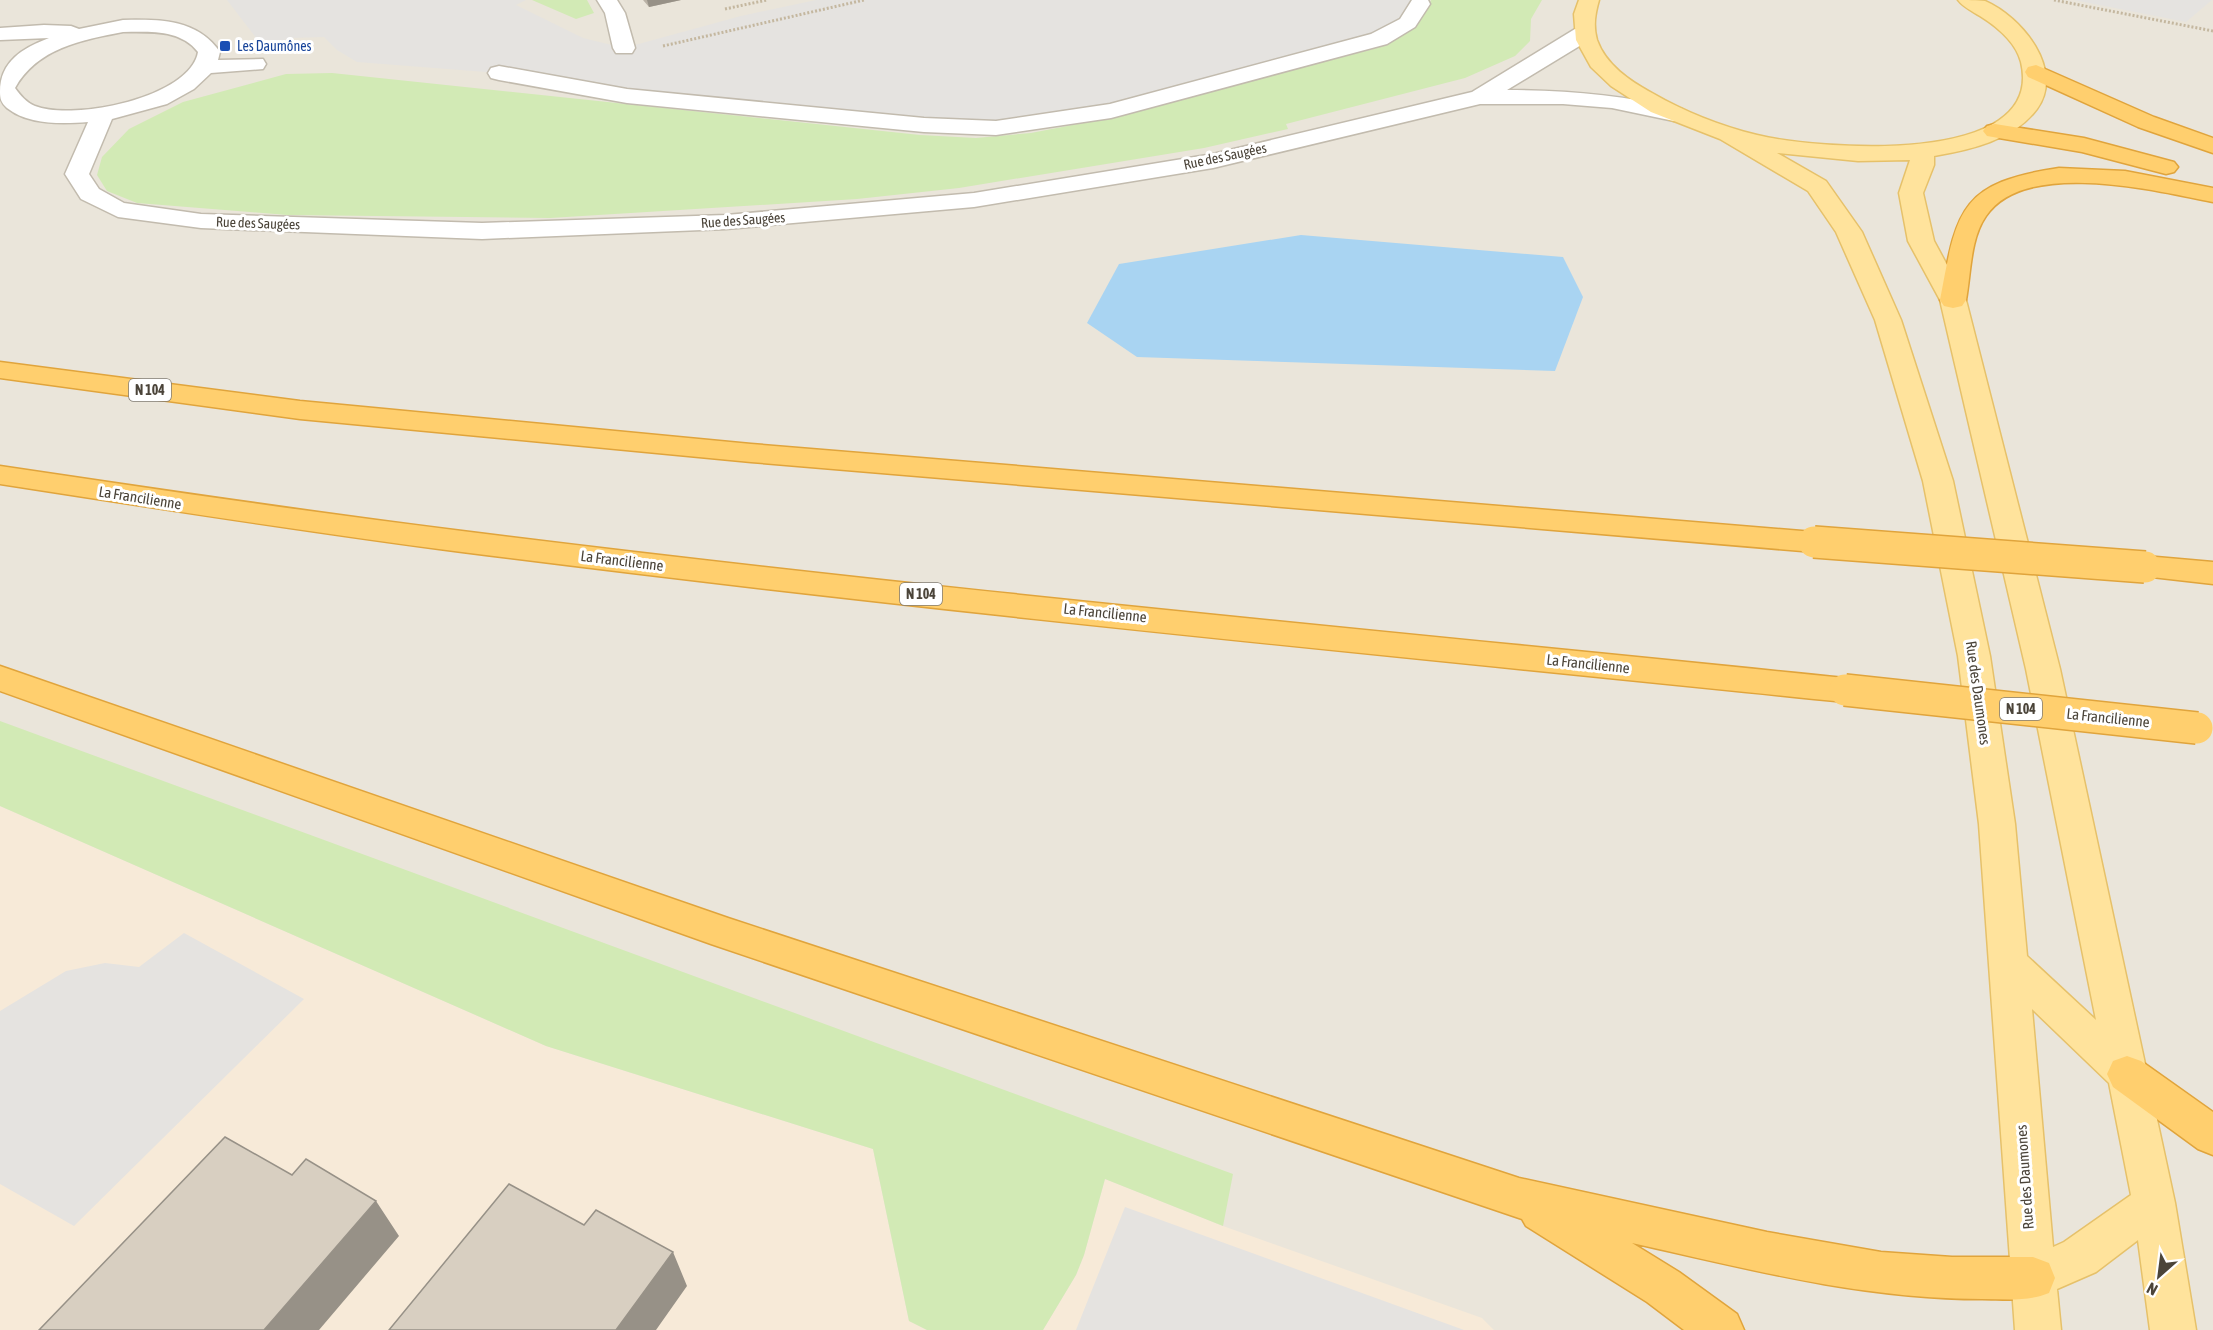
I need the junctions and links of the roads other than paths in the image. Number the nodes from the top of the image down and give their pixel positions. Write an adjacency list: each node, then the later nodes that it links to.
1 (607, 0): 8 (street)
2 (1589, 0): 7 (main road)
3 (1977, 2): 12 (main road)
4 (1420, 4): 13 (street)
5 (85, 33): 6 (street); 10 (street); 11 (street)
6 (0, 34)
7 (1584, 34): 14 (street, Rue des Saugées); 16 (main road)
8 (624, 48)
9 (255, 64): 10 (street)
10 (205, 67): 15 (street)
11 (5, 70): 15 (street)
12 (2036, 72): 17 (main road); 19 (highway)
13 (499, 73)
14 (1480, 98): 15 (street, Rue des Saugées); 16 (street, Rue des Saugées)
15 (103, 114)
16 (1674, 114): 18 (main road)
17 (1995, 131): 20 (main road); 21 (highway)
18 (1728, 134): 20 (main road); 29 (main road, Rue des Daumones)
19 (2213, 146)
20 (1922, 151): 23 (main road)
21 (2213, 185)
22 (2213, 195): 23 (highway)
23 (1953, 300): 30 (main road)
24 (0, 370): 26 (highway, N 104, bridge)
25 (0, 475): 28 (highway, La Francilienne / N 104, bridge)
26 (2213, 573)
27 (0, 678): 32 (highway)
28 (2205, 728)
29 (2010, 964): 30 (main road); 34 (main road, Rue des Daumones)
30 (2127, 1074): 31 (highway); 33 (main road)
31 (2213, 1137)
32 (1519, 1198): 34 (highway); 35 (highway)
33 (2154, 1203): 34 (main road); 37 (main road)
34 (2033, 1278): 36 (main road, Rue des Daumones)
35 (1721, 1330)
36 (2038, 1330)
37 (2173, 1330)

